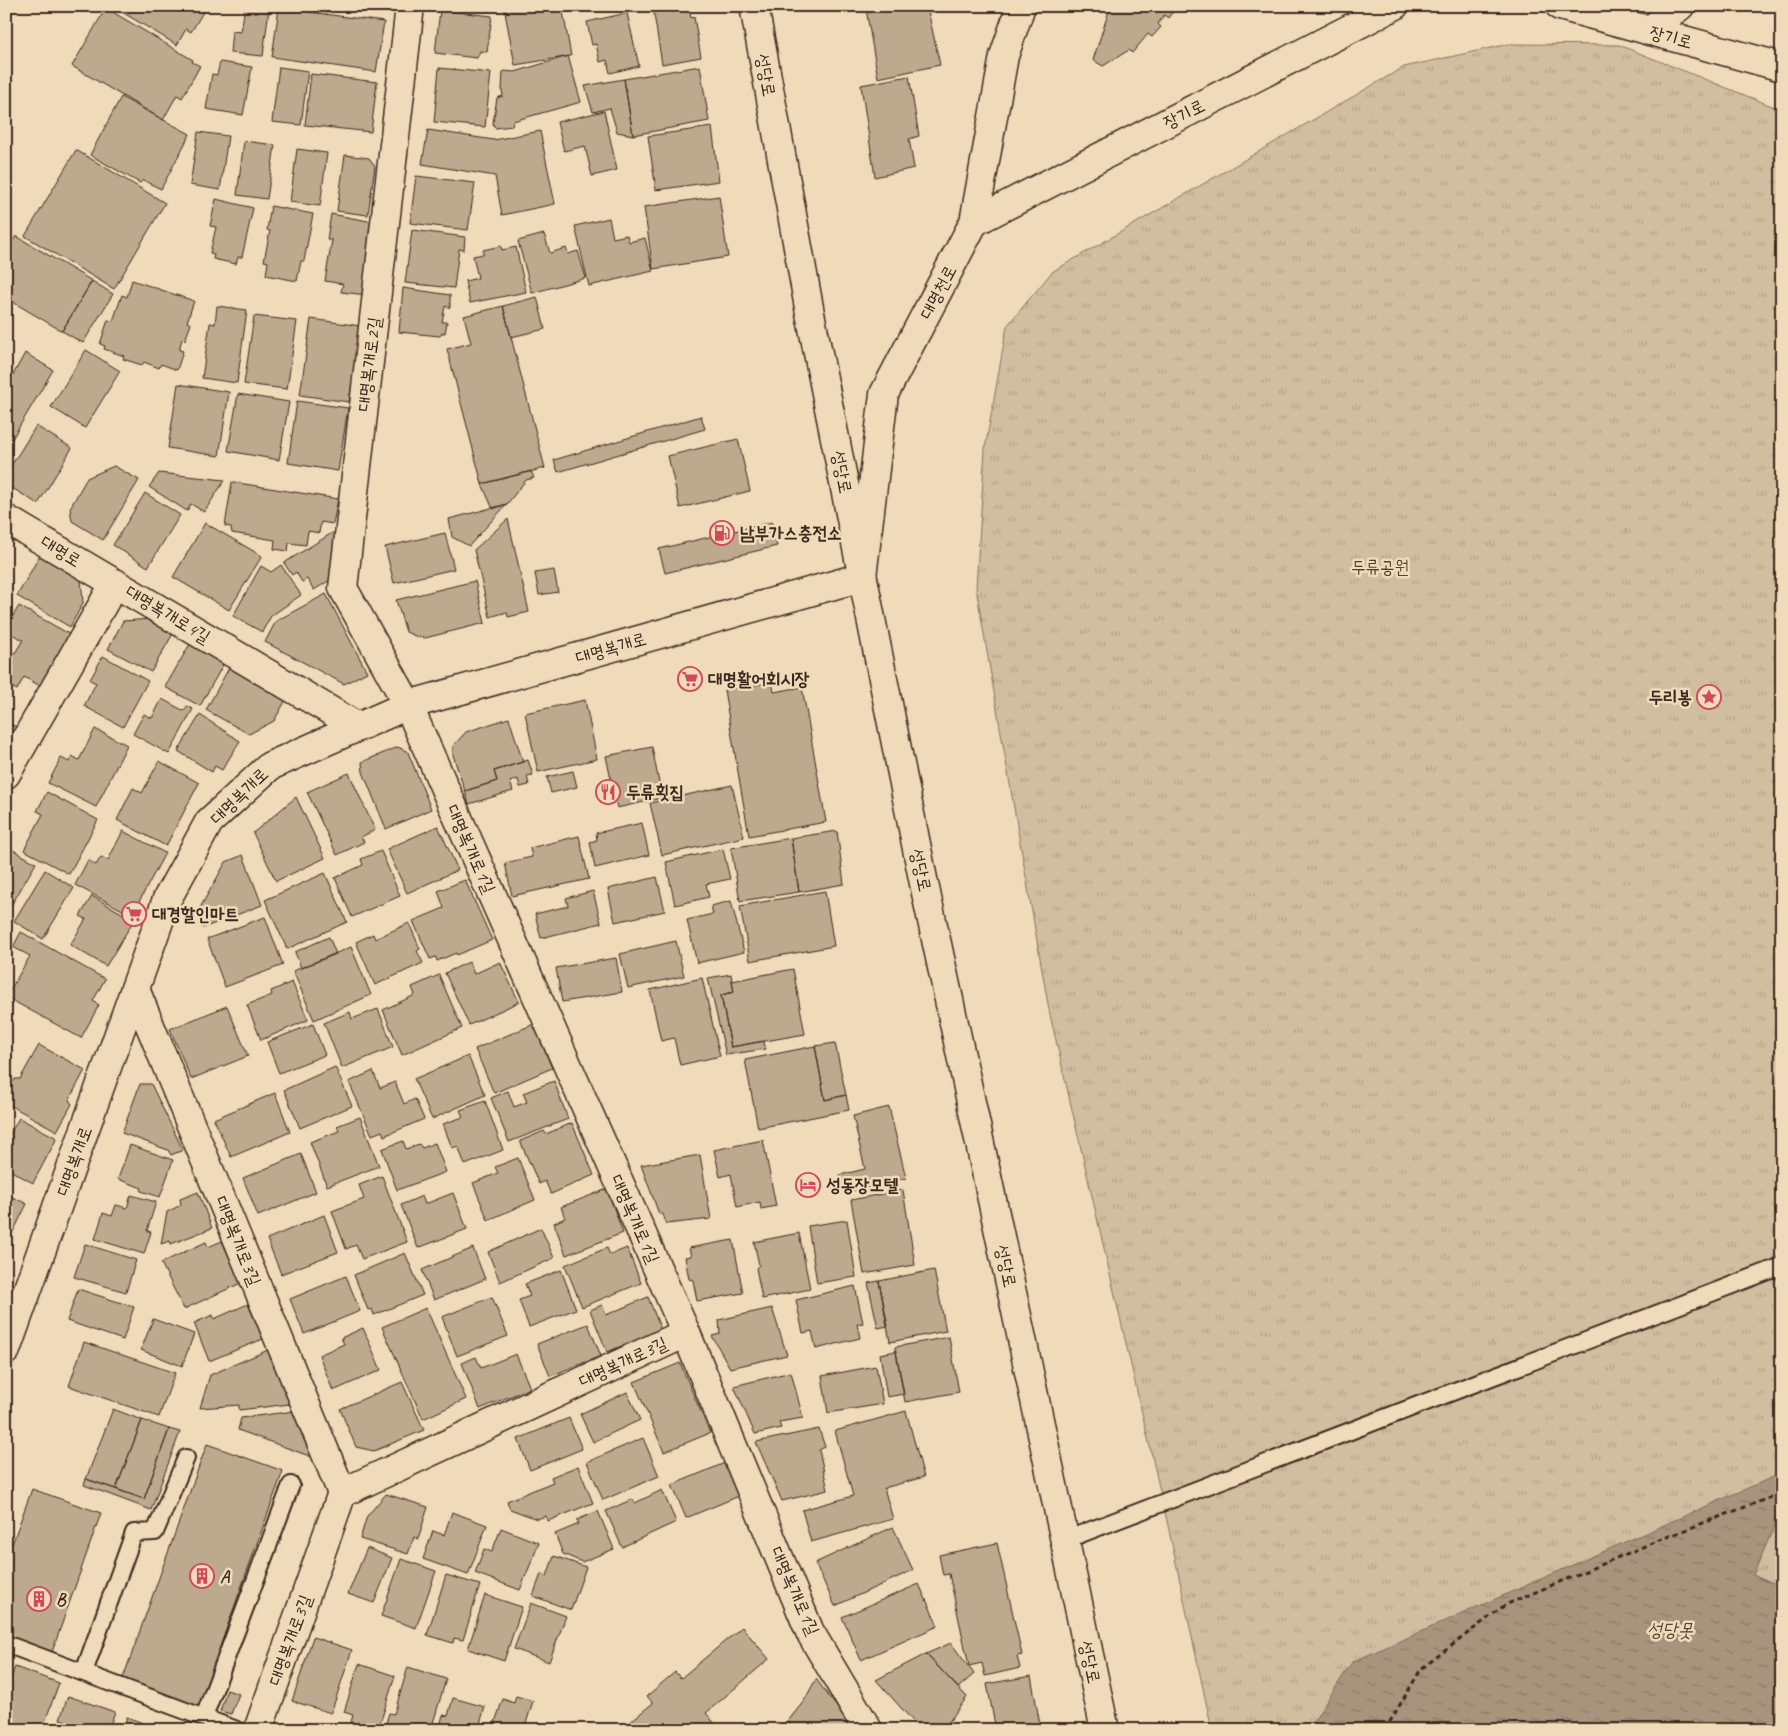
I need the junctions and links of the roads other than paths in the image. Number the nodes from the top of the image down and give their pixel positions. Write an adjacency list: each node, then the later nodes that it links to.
1 (410, 6): 13 (street, 대명복개로2길)
2 (754, 6): 11 (street, 성당로)
3 (1022, 6): 9 (street, 대명천로)
4 (1394, 6): 9 (street, 장기로)
5 (1560, 6): 7 (street, 장기로)
6 (1680, 6): 7 (street)
7 (1650, 31): 8 (street, 장기로)
8 (1782, 67)
9 (974, 222): 11 (street, 대명천로)
10 (6, 519): 12 (street, 대명로)
11 (862, 577): 13 (street, 대명복개로); 23 (street, 성당로)
12 (115, 583): 14 (street, 대명복개로4길); 15 (street, 대명복개로4길)
13 (408, 705): 14 (street, 대명복개로); 18 (street, 대명복개로1길)
14 (358, 727): 16 (street, 대명복개로)
15 (6, 774)
16 (135, 989): 19 (street, 대명복개로); 22 (street, 대명복개로3길)
17 (1782, 1266): 23 (lane)
18 (686, 1333): 22 (street, 대명복개로3길); 29 (street, 대명복개로1길)
19 (6, 1350)
20 (186, 1458): 25 (lane)
21 (291, 1485): 26 (lane)
22 (342, 1493): 28 (street, 대명복개로3길)
23 (1065, 1540): 30 (street, 성당로)
24 (6, 1644): 25 (lane)
25 (84, 1672): 26 (lane)
26 (204, 1717): 27 (lane)
27 (237, 1730)
28 (258, 1730)
29 (868, 1730)
30 (1105, 1730)

